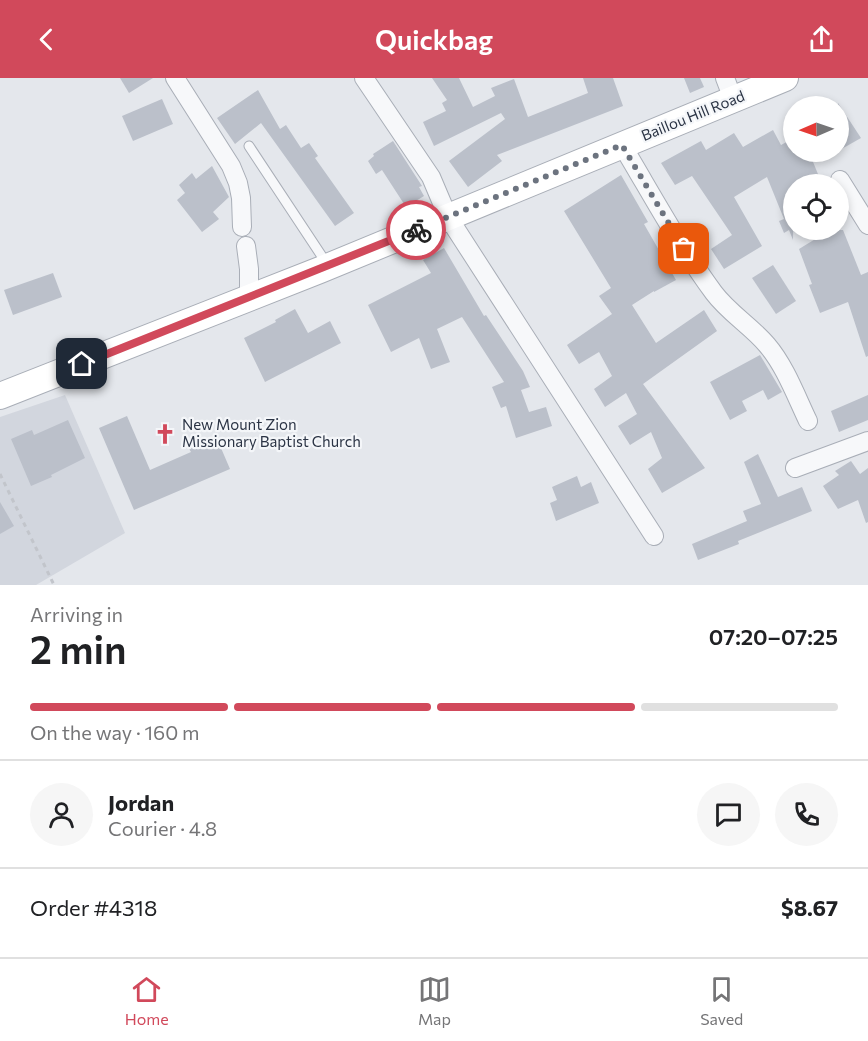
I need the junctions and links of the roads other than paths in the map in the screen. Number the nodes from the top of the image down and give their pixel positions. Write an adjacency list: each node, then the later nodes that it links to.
1 (175, 78): 11 (street)
2 (364, 78): 8 (street)
3 (785, 78): 4 (main road, Baillou Hill Road)
4 (729, 89): 5 (main road, Baillou Hill Road)
5 (622, 145): 8 (main road, Baillou Hill Road); 13 (street)
6 (249, 146): 10 (lane)
7 (849, 194): 9 (street)
8 (448, 217): 10 (main road, Baillou Hill Road); 16 (street)
9 (868, 225)
10 (328, 266): 11 (main road, Baillou Hill Road)
11 (249, 298): 12 (main road, Baillou Hill Road)
12 (0, 396)
13 (808, 421)
14 (868, 441): 15 (street)
15 (795, 468)
16 (654, 536)

